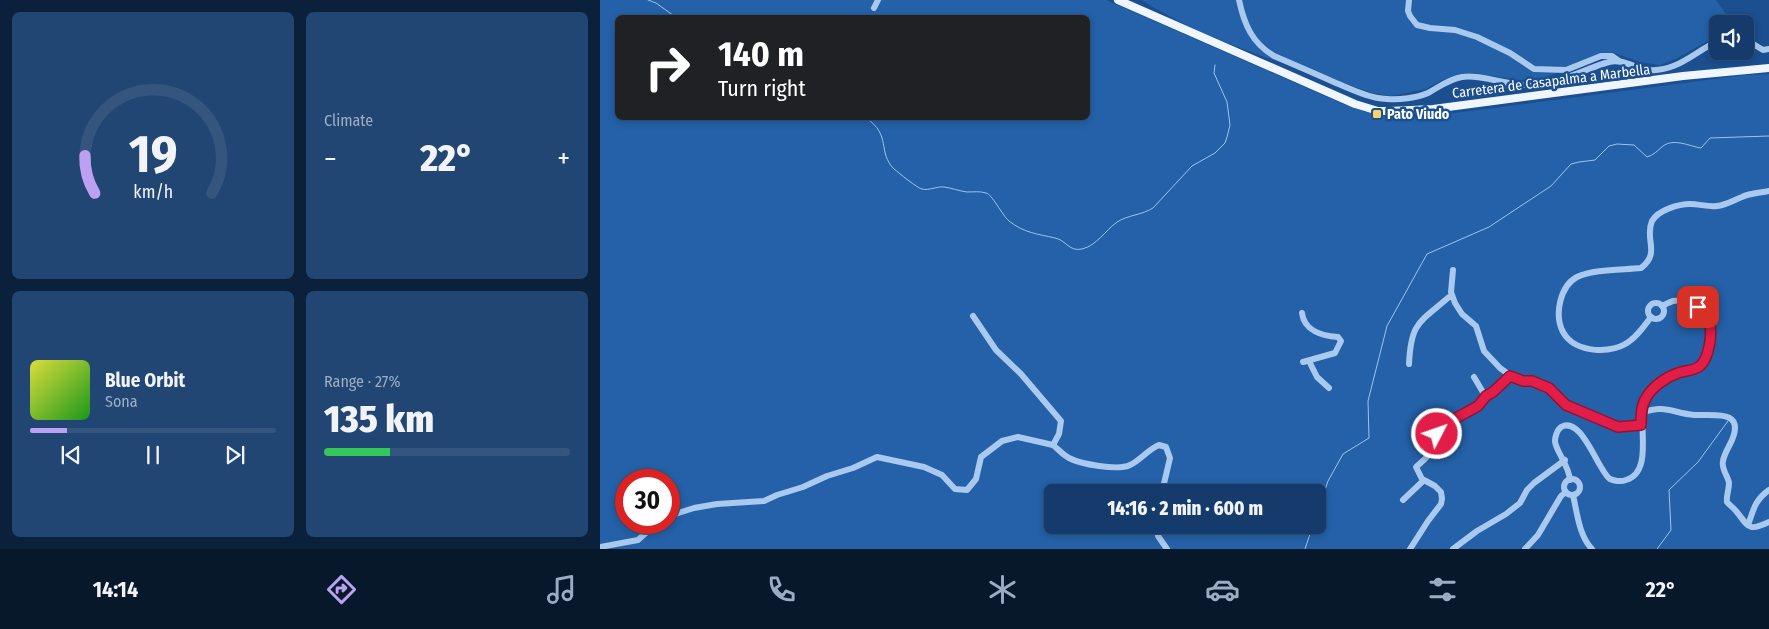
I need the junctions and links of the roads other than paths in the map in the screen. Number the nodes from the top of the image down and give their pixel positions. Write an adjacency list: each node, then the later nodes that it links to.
1 (878, 0): 5 (street)
2 (1118, 0): 10 (main road, Carretera de Casapalma a Marbella)
3 (1239, 0): 9 (street)
4 (1409, 0): 9 (street)
5 (874, 8)
6 (1754, 44): 8 (street)
7 (1709, 46): 9 (street)
8 (1769, 50)
9 (1618, 62)
10 (1769, 68)
11 (1769, 191): 17 (street)
12 (1454, 270): 13 (street)
13 (1452, 297): 18 (street); 19 (street)
14 (1662, 306): 17 (street); 17 (street); 23 (street)
15 (1302, 313): 21 (street)
16 (973, 316): 25 (street)
17 (1651, 317)
18 (1409, 364)
19 (1510, 376): 22 (street); 24 (street)
20 (1474, 377): 22 (street)
21 (1329, 388)
22 (1486, 396): 27 (street)
23 (1642, 413): 24 (street); 36 (street)
24 (1641, 425): 26 (street)
25 (1053, 445): 29 (street); 34 (street)
26 (1564, 460): 28 (street); 42 (street)
27 (1424, 480): 33 (street); 41 (street)
28 (1570, 480): 31 (street); 32 (street)
29 (1164, 484)
30 (1769, 490): 36 (street)
31 (1566, 492): 32 (street); 43 (street)
32 (1573, 494): 44 (street)
33 (1403, 500)
34 (680, 512)
35 (1769, 522): 36 (street)
36 (1748, 525)
37 (645, 534): 39 (street)
38 (1158, 534): 40 (street)
39 (600, 547)
40 (1167, 549)
41 (1410, 549)
42 (1453, 549)
43 (1524, 549)
44 (1592, 549)

